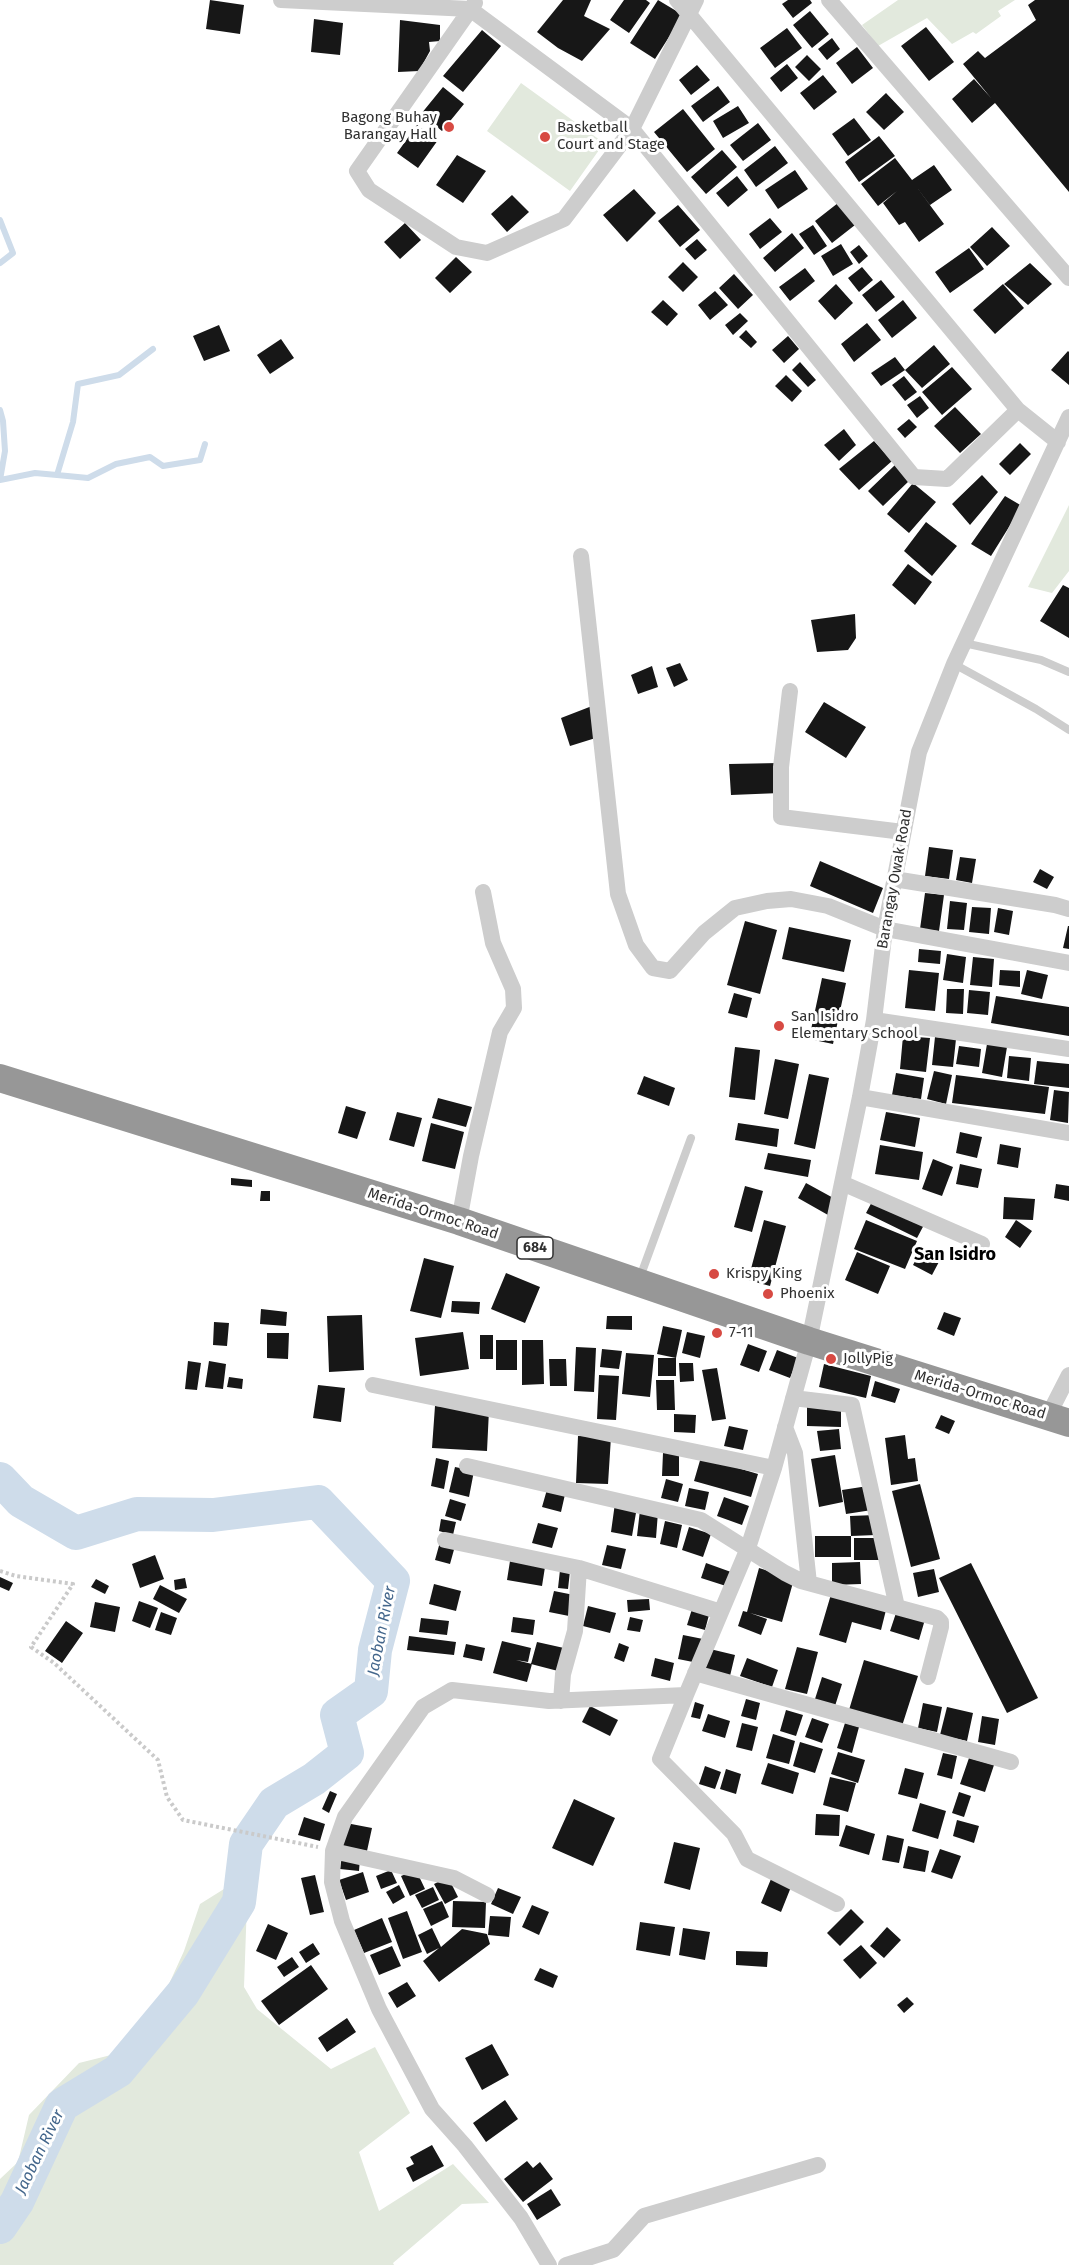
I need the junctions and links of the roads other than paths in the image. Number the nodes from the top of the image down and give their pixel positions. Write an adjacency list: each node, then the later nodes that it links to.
1 (282, 0): 4 (street)
2 (829, 0): 6 (street)
3 (687, 4): 5 (street); 7 (street)
4 (474, 5): 5 (street); 5 (street)
5 (632, 129): 7 (street)
6 (1069, 278)
7 (1018, 410): 9 (street)
8 (1069, 417): 9 (street, Barangay Owak Road)
9 (1059, 442): 11 (street, Barangay Owak Road)
10 (581, 556): 20 (street)
11 (964, 643): 12 (street, Barangay Owak Road); 13 (lane)
12 (954, 664): 15 (lane); 16 (street, Barangay Owak Road)
13 (1069, 672)
14 (789, 691): 16 (street)
15 (1069, 730)
16 (903, 832): 17 (street, Barangay Owak Road)
17 (894, 879): 19 (street); 20 (street, Barangay Owak Road)
18 (483, 892): 29 (street)
19 (1069, 909)
20 (885, 929): 21 (street); 22 (street, Barangay Owak Road)
21 (1069, 963)
22 (874, 1020): 23 (street); 25 (street, Barangay Owak Road)
23 (1069, 1049)
24 (1, 1079): 29 (highway, Merida-Ormoc Road / 684)
25 (860, 1096): 26 (street); 28 (street, Barangay Owak Road)
26 (1069, 1133)
27 (691, 1138): 31 (lane)
28 (842, 1183): 30 (street); 32 (street, Barangay Owak Road)
29 (459, 1221): 31 (highway, Merida-Ormoc Road / 684)
30 (981, 1244)
31 (638, 1283): 32 (highway, Merida-Ormoc Road / 684)
32 (809, 1341): 35 (street, Barangay Owak Road); 36 (highway, Merida-Ormoc Road / 684)
33 (1069, 1375): 36 (street)
34 (373, 1385): 39 (street)
35 (793, 1398): 37 (street, Barangay Owak Road); 44 (street)
36 (1058, 1420)
37 (786, 1427): 39 (street, Barangay Owak Road); 43 (street)
38 (467, 1466): 41 (street)
39 (774, 1468): 41 (street, Barangay Owak Road)
40 (445, 1540): 42 (street)
41 (748, 1548): 43 (street); 45 (street, Barangay Owak Road)
42 (579, 1569): 45 (street); 49 (street)
43 (809, 1583): 44 (street)
44 (897, 1607): 47 (street)
45 (721, 1612): 46 (street, Barangay Owak Road)
46 (695, 1673): 48 (street, Barangay Owak Road); 50 (street)
47 (928, 1677)
48 (686, 1695): 49 (street); 53 (street, Barangay Owak Road)
49 (561, 1701): 51 (street)
50 (1011, 1762)
51 (333, 1851): 52 (street); 55 (street)
52 (487, 1895)
53 (837, 1904)
54 (818, 2165): 56 (street)
55 (549, 2265)
56 (566, 2265)

